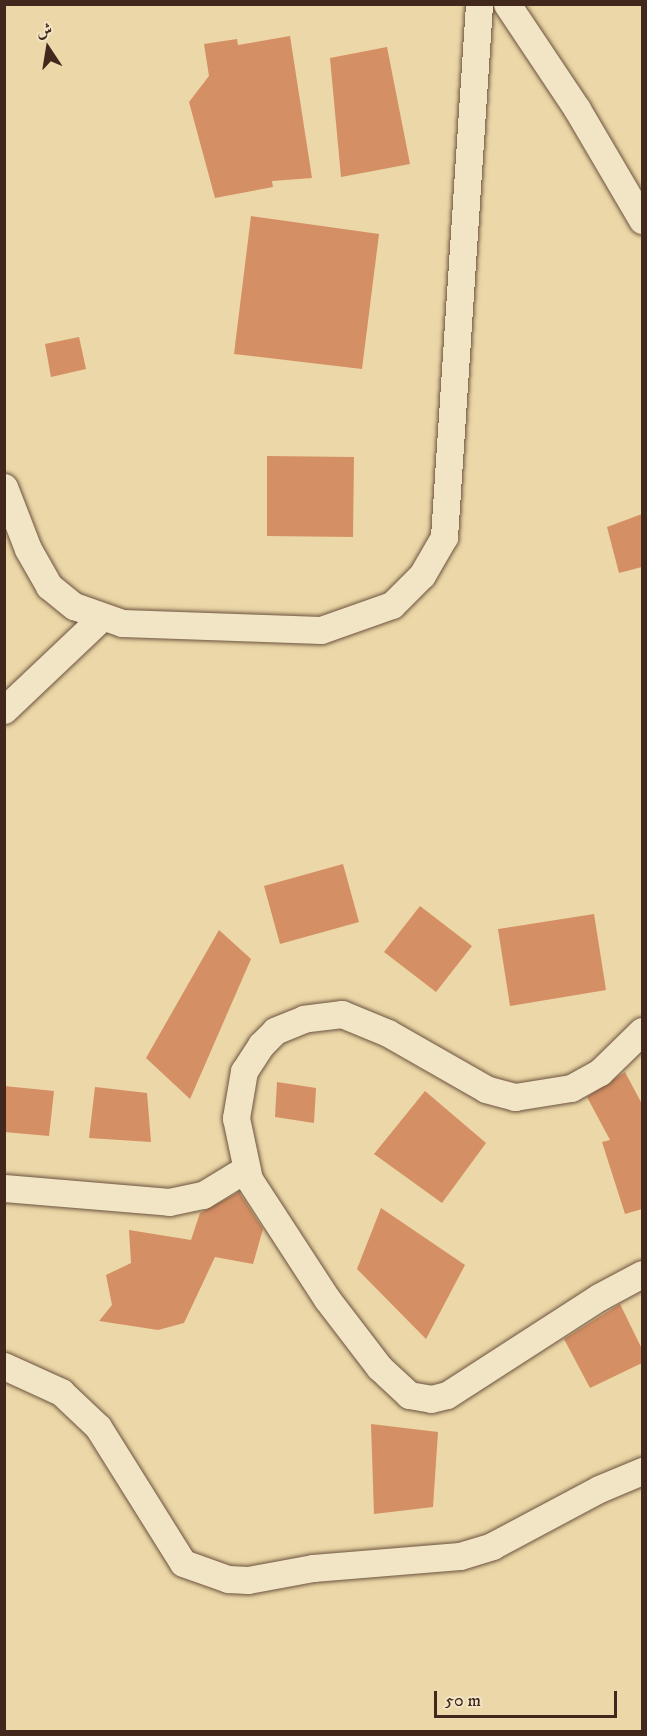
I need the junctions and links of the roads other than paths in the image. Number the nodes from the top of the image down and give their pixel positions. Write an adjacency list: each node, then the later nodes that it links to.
1 (479, 4): 5 (street)
2 (507, 4): 3 (street)
3 (642, 220)
4 (4, 487): 5 (street)
5 (101, 618): 6 (street)
6 (4, 710)
7 (642, 1031): 8 (street)
8 (244, 1170): 9 (street); 10 (street)
9 (4, 1188)
10 (642, 1274)
11 (4, 1366): 12 (street)
12 (642, 1471)

